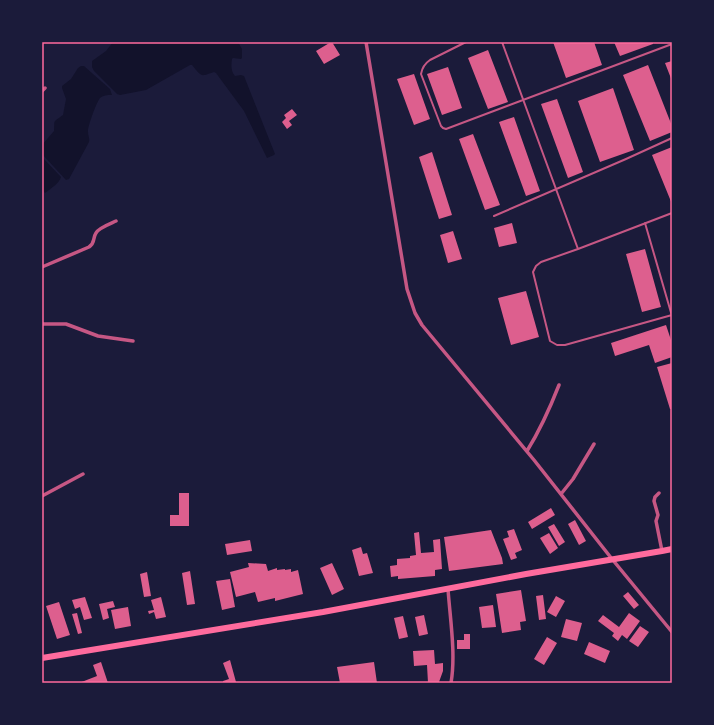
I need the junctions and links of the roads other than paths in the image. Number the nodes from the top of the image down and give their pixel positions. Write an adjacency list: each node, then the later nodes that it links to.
1 (366, 42): 19 (street)
2 (466, 42): 5 (lane)
3 (502, 42): 5 (lane)
4 (672, 44): 5 (lane)
5 (524, 100): 7 (lane)
6 (672, 138): 7 (lane)
7 (556, 189): 9 (lane); 12 (lane)
8 (672, 213): 11 (lane)
9 (494, 216)
10 (116, 221): 13 (street)
11 (645, 223): 12 (lane); 14 (lane)
12 (578, 249): 14 (lane)
13 (42, 267)
14 (672, 316)
15 (42, 324): 16 (street)
16 (133, 341)
17 (559, 385): 19 (street)
18 (594, 444): 22 (street)
19 (527, 451): 22 (street)
20 (83, 474): 23 (street)
21 (658, 493): 25 (street)
22 (561, 494): 26 (street)
23 (42, 496)
24 (672, 549): 25 (highway)
25 (662, 551): 26 (highway)
26 (612, 559): 27 (highway); 28 (street)
27 (448, 589): 29 (highway); 30 (street)
28 (672, 632)
29 (42, 658)
30 (451, 683)

